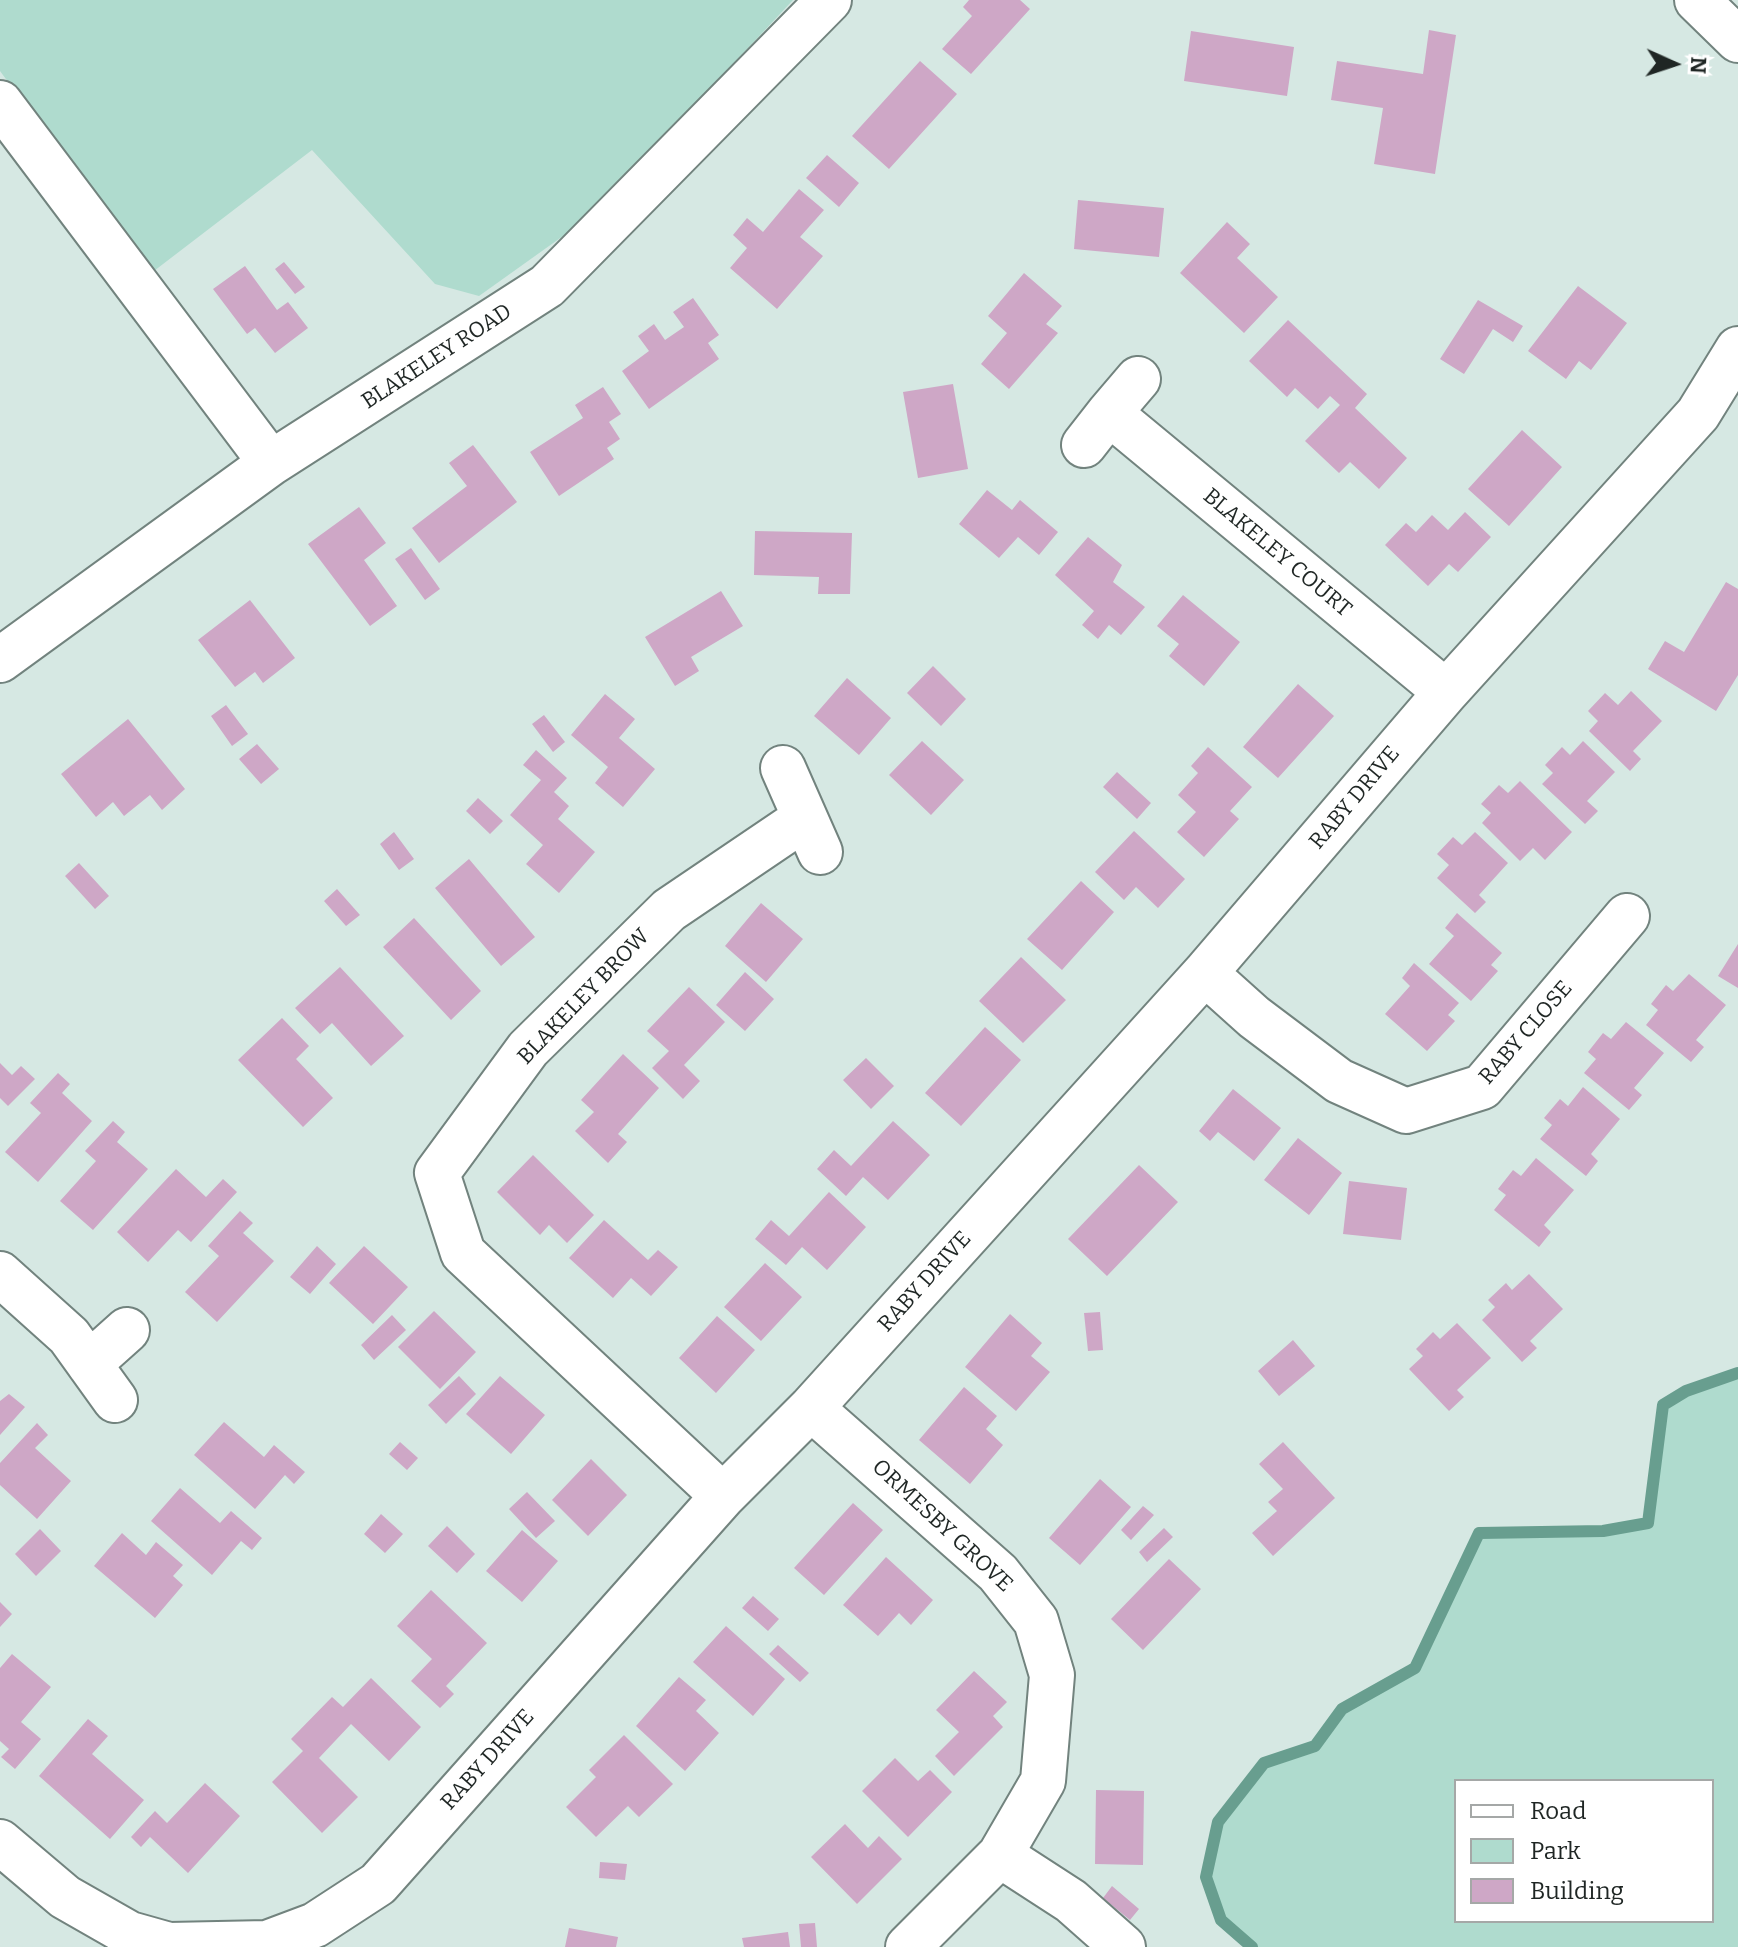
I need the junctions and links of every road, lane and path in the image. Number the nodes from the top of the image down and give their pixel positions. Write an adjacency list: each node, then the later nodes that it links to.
1 (829, 0): 7 (street, BLAKELEY ROAD)
2 (1697, 0): 3 (street)
3 (1738, 40)
4 (0, 103): 7 (street)
5 (1738, 349): 9 (street, RABY DRIVE)
6 (1138, 379): 9 (street, BLAKELEY COURT)
7 (271, 463): 8 (street, BLAKELEY ROAD)
8 (0, 660)
9 (1446, 692): 12 (street, RABY DRIVE)
10 (783, 768): 18 (street, BLAKELEY BROW)
11 (1627, 916): 12 (street, RABY CLOSE)
12 (1205, 973): 17 (street, RABY DRIVE)
13 (0, 1274): 15 (street)
14 (127, 1330): 15 (street)
15 (89, 1364): 16 (street)
16 (115, 1400)
17 (811, 1408): 18 (street, RABY DRIVE); 20 (street, ORMESBY GROVE)
18 (723, 1496): 21 (street, RABY DRIVE)
19 (0, 1842): 21 (street, RABY DRIVE)
20 (1000, 1855): 22 (street, ORMESBY GROVE); 23 (street)
21 (314, 1936)
22 (908, 1947)
23 (1123, 1947)

